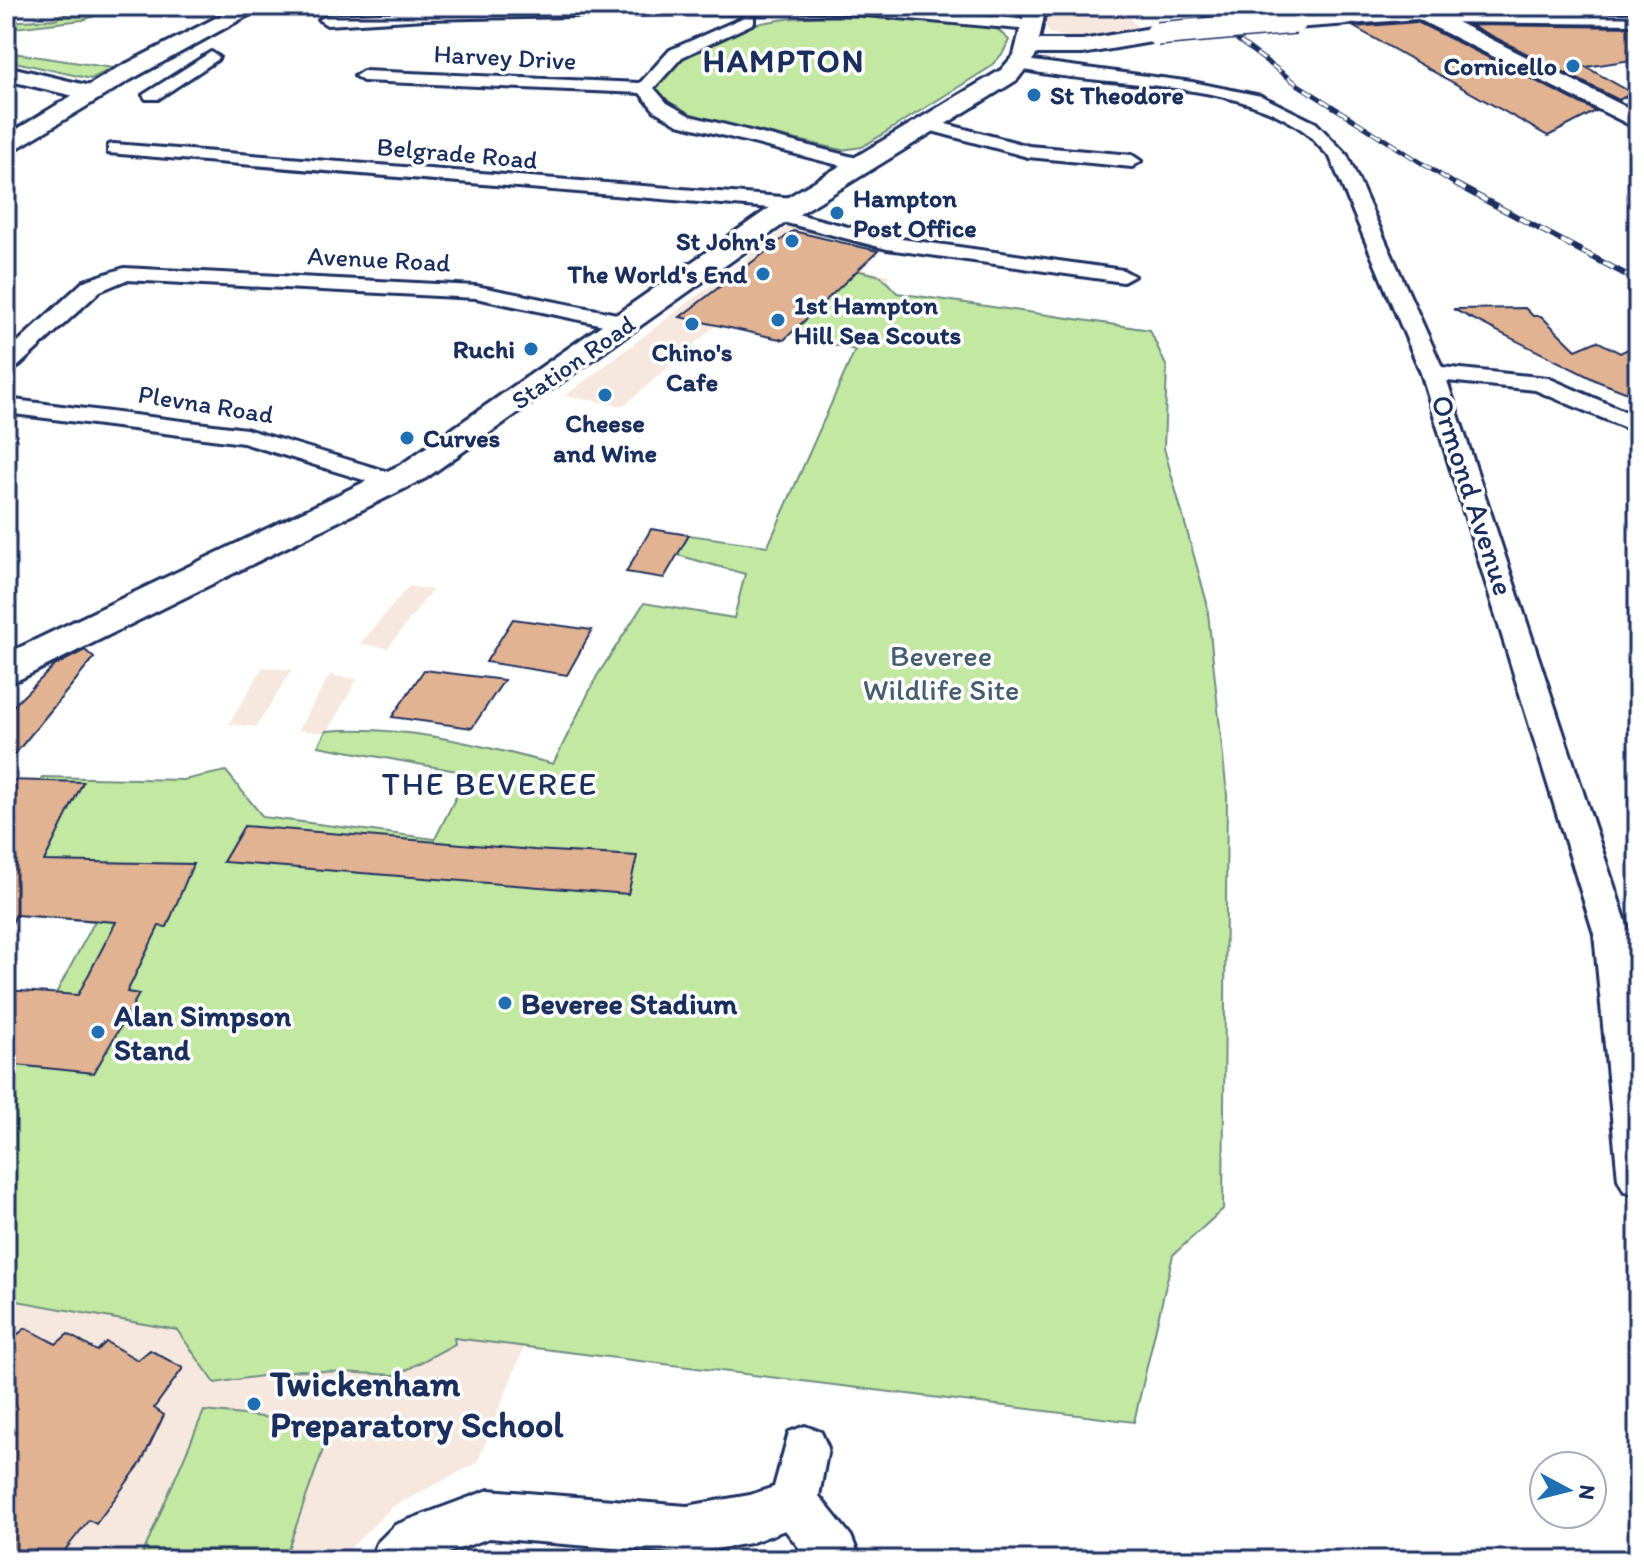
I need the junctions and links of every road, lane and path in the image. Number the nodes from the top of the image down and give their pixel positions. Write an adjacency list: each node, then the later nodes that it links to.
1 (255, 6): 12 (main road)
2 (822, 6): 4 (street, Ormond Avenue); 9 (street, Ormond Avenue)
3 (1421, 12): 5 (street); 9 (main road, bridge); 19 (main road)
4 (366, 19): 6 (street, Ormond Avenue); 8 (street)
5 (1638, 19)
6 (327, 20)
7 (749, 20): 15 (street)
8 (358, 35)
9 (1028, 36): 20 (main road, Station Road); 29 (street, Ormond Avenue)
10 (211, 57): 14 (street)
11 (6, 73): 18 (main road)
12 (122, 75): 14 (street); 16 (main road)
13 (363, 76): 15 (street, Harvey Drive)
14 (177, 77): 17 (street)
15 (645, 88): 24 (street)
16 (91, 93): 18 (main road); 18 (main road)
17 (152, 95)
18 (48, 101): 21 (main road)
19 (1638, 122)
20 (927, 124): 23 (street); 24 (main road, Station Road)
21 (6, 147)
22 (114, 149): 25 (street, Belgrade Road)
23 (1132, 161)
24 (858, 164): 25 (main road, Station Road)
25 (786, 210): 26 (street, Belgrade Road); 27 (main road, Station Road)
26 (1123, 276)
27 (627, 323): 28 (street, Avenue Road); 32 (main road, Station Road)
28 (6, 365)
29 (1433, 373): 31 (street); 34 (street, Ormond Avenue)
30 (6, 406): 32 (street, Plevna Road)
31 (1638, 426)
32 (393, 481): 33 (main road, Station Road)
33 (6, 670)
34 (1638, 1179)
35 (805, 1448): 36 (street)
36 (794, 1503): 37 (street); 38 (street)
37 (834, 1553)
38 (394, 1560)

